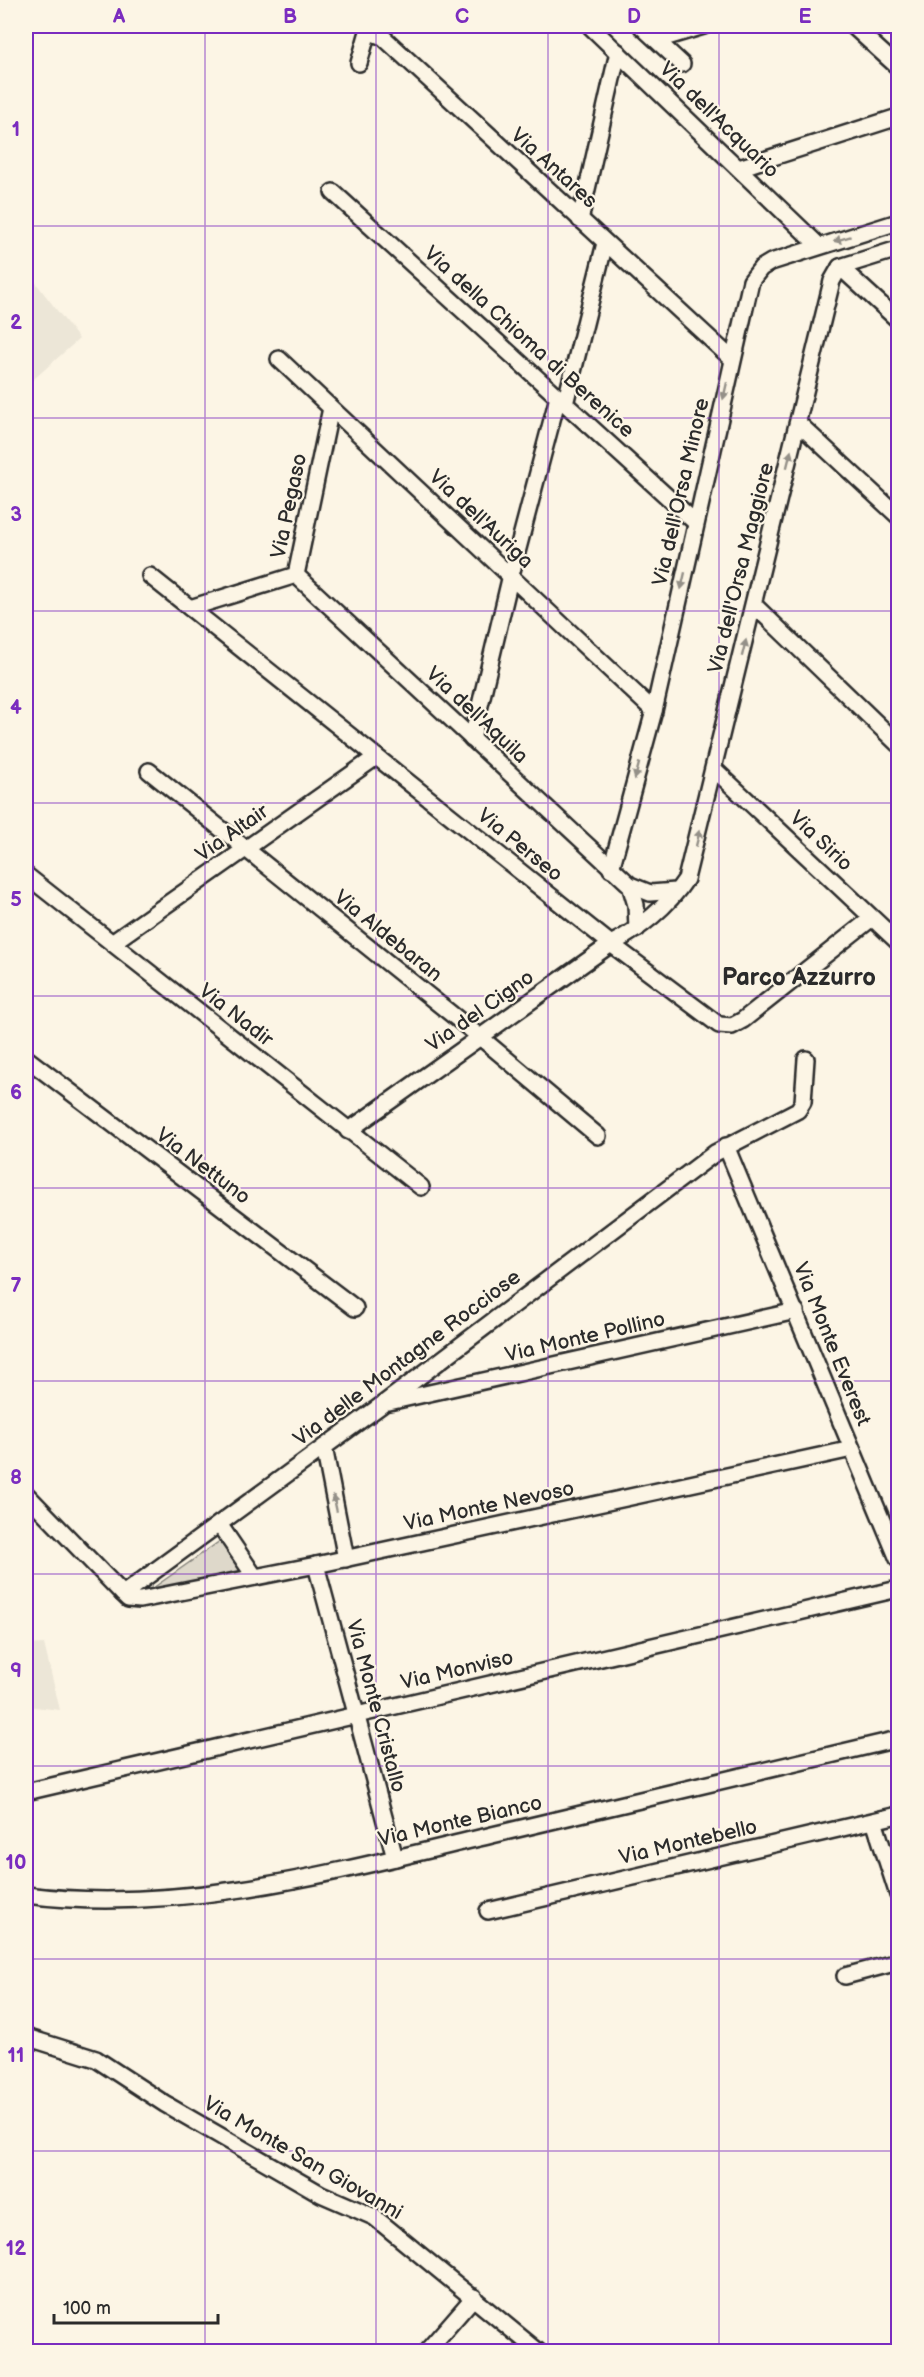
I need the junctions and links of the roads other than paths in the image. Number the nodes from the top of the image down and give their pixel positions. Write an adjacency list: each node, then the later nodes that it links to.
1 (590, 26): 6 (street, Via dell'Acquario)
2 (641, 26): 5 (street)
3 (704, 26): 5 (street)
4 (854, 26): 9 (street)
5 (657, 40): 8 (street)
6 (618, 52): 11 (street, Via dell'Acquario); 13 (street)
7 (359, 63): 13 (street, Via Antares)
8 (682, 64)
9 (898, 67)
10 (898, 117): 11 (street)
11 (739, 168): 16 (street, Via dell'Acquario)
12 (333, 192): 22 (street, Via della Chioma di Berenice)
13 (580, 220): 15 (street, Via Antares)
14 (898, 222): 16 (street, Via dell'Orsa Minore, one-way to 16)
15 (605, 243): 21 (street, Via Antares); 22 (street)
16 (819, 246): 21 (street, Via dell'Orsa Minore)
17 (898, 249): 18 (street)
18 (840, 267): 19 (street); 24 (street, Via dell'Orsa Maggiore)
19 (898, 320)
20 (279, 359): 23 (street, Via dell'Auriga)
21 (732, 359): 26 (street, Via dell'Orsa Minore, one-way to 26)
22 (561, 400): 26 (street, Via della Chioma di Berenice); 28 (street)
23 (331, 408): 27 (street, Via Pegaso); 28 (street, Via dell'Auriga)
24 (798, 423): 25 (street); 30 (street, Via dell'Orsa Maggiore, one-way to 24)
25 (898, 516)
26 (696, 523): 32 (street, Via dell'Orsa Minore, one-way to 32)
27 (296, 575): 31 (street, Via Pegaso); 33 (street, Via dell'Aquila)
28 (511, 575): 32 (street, Via dell'Auriga); 33 (street)
29 (150, 576): 31 (street, Via Perseo)
30 (754, 605): 34 (street); 36 (street, Via dell'Orsa Maggiore, one-way to 30)
31 (190, 609): 35 (street, Via Perseo)
32 (654, 711): 39 (street, Via dell'Orsa Minore, one-way to 39)
33 (472, 739): 39 (street, Via dell'Aquila)
34 (898, 744)
35 (376, 757): 38 (street, Via Altair); 47 (street, Via Perseo)
36 (714, 769): 42 (street, Via dell'Orsa Maggiore, one-way to 36); 43 (street, Via Sirio)
37 (149, 771): 38 (street, Via Aldebaran)
38 (245, 849): 46 (street, Via Altair); 48 (street, Via Aldebaran)
39 (611, 869): 41 (street, Via dell'Aquila)
40 (26, 875): 46 (street, Via Nadir)
41 (630, 885): 42 (street); 44 (street)
42 (676, 891): 44 (street, Via del Cigno)
43 (872, 918): 45 (street, Via Sirio); 47 (street, Via Perseo)
44 (637, 929): 47 (street, Via del Cigno)
45 (898, 942)
46 (112, 944): 51 (street, Via Nadir)
47 (611, 944): 48 (street, Via del Cigno)
48 (480, 1037): 51 (street, Via del Cigno); 52 (street, Via Aldebaran)
49 (26, 1058): 55 (street, Via Nettuno)
50 (807, 1059): 53 (street, Via delle Montagne Rocciose)
51 (348, 1131): 54 (street, Via Nadir)
52 (598, 1136)
53 (726, 1146): 56 (street, Via Monte Everest); 57 (street, Via delle Montagne Rocciose)
54 (421, 1187)
55 (355, 1308)
56 (796, 1311): 57 (street, Via Monte Pollino); 59 (street, Via Monte Everest)
57 (383, 1404): 58 (street, Via delle Montagne Rocciose)
58 (324, 1447): 61 (street, Via delle Montagne Rocciose); 62 (street, one-way to 58)
59 (852, 1449): 62 (street, Via Monte Nevoso); 63 (street, Via Monte Everest)
60 (26, 1494): 67 (street)
61 (219, 1524): 65 (street); 67 (street, Via delle Montagne Rocciose)
62 (346, 1559): 64 (street, Via Monte Nevoso)
63 (898, 1559)
64 (316, 1565): 65 (street, Via Monte Nevoso); 68 (street, Via Monte Cristallo)
65 (255, 1577): 67 (street, Via Monte Nevoso)
66 (898, 1588): 68 (street, Via Monviso)
67 (128, 1597)
68 (356, 1715): 70 (street, Via Monviso); 73 (street, Via Monte Cristallo)
69 (898, 1739): 73 (street, Via Monte Bianco)
70 (28, 1790)
71 (898, 1815): 72 (street, Via Montebello)
72 (874, 1821): 75 (street); 76 (street, Via Montebello)
73 (394, 1858): 74 (street, Via Monte Bianco)
74 (26, 1895)
75 (898, 1895)
76 (488, 1911)
77 (898, 1962): 78 (street)
78 (845, 1976)
79 (26, 2037): 80 (street, Via Monte San Giovanni)
80 (474, 2297): 81 (street); 82 (street, Via Monte San Giovanni)
81 (426, 2352)
82 (539, 2352)

